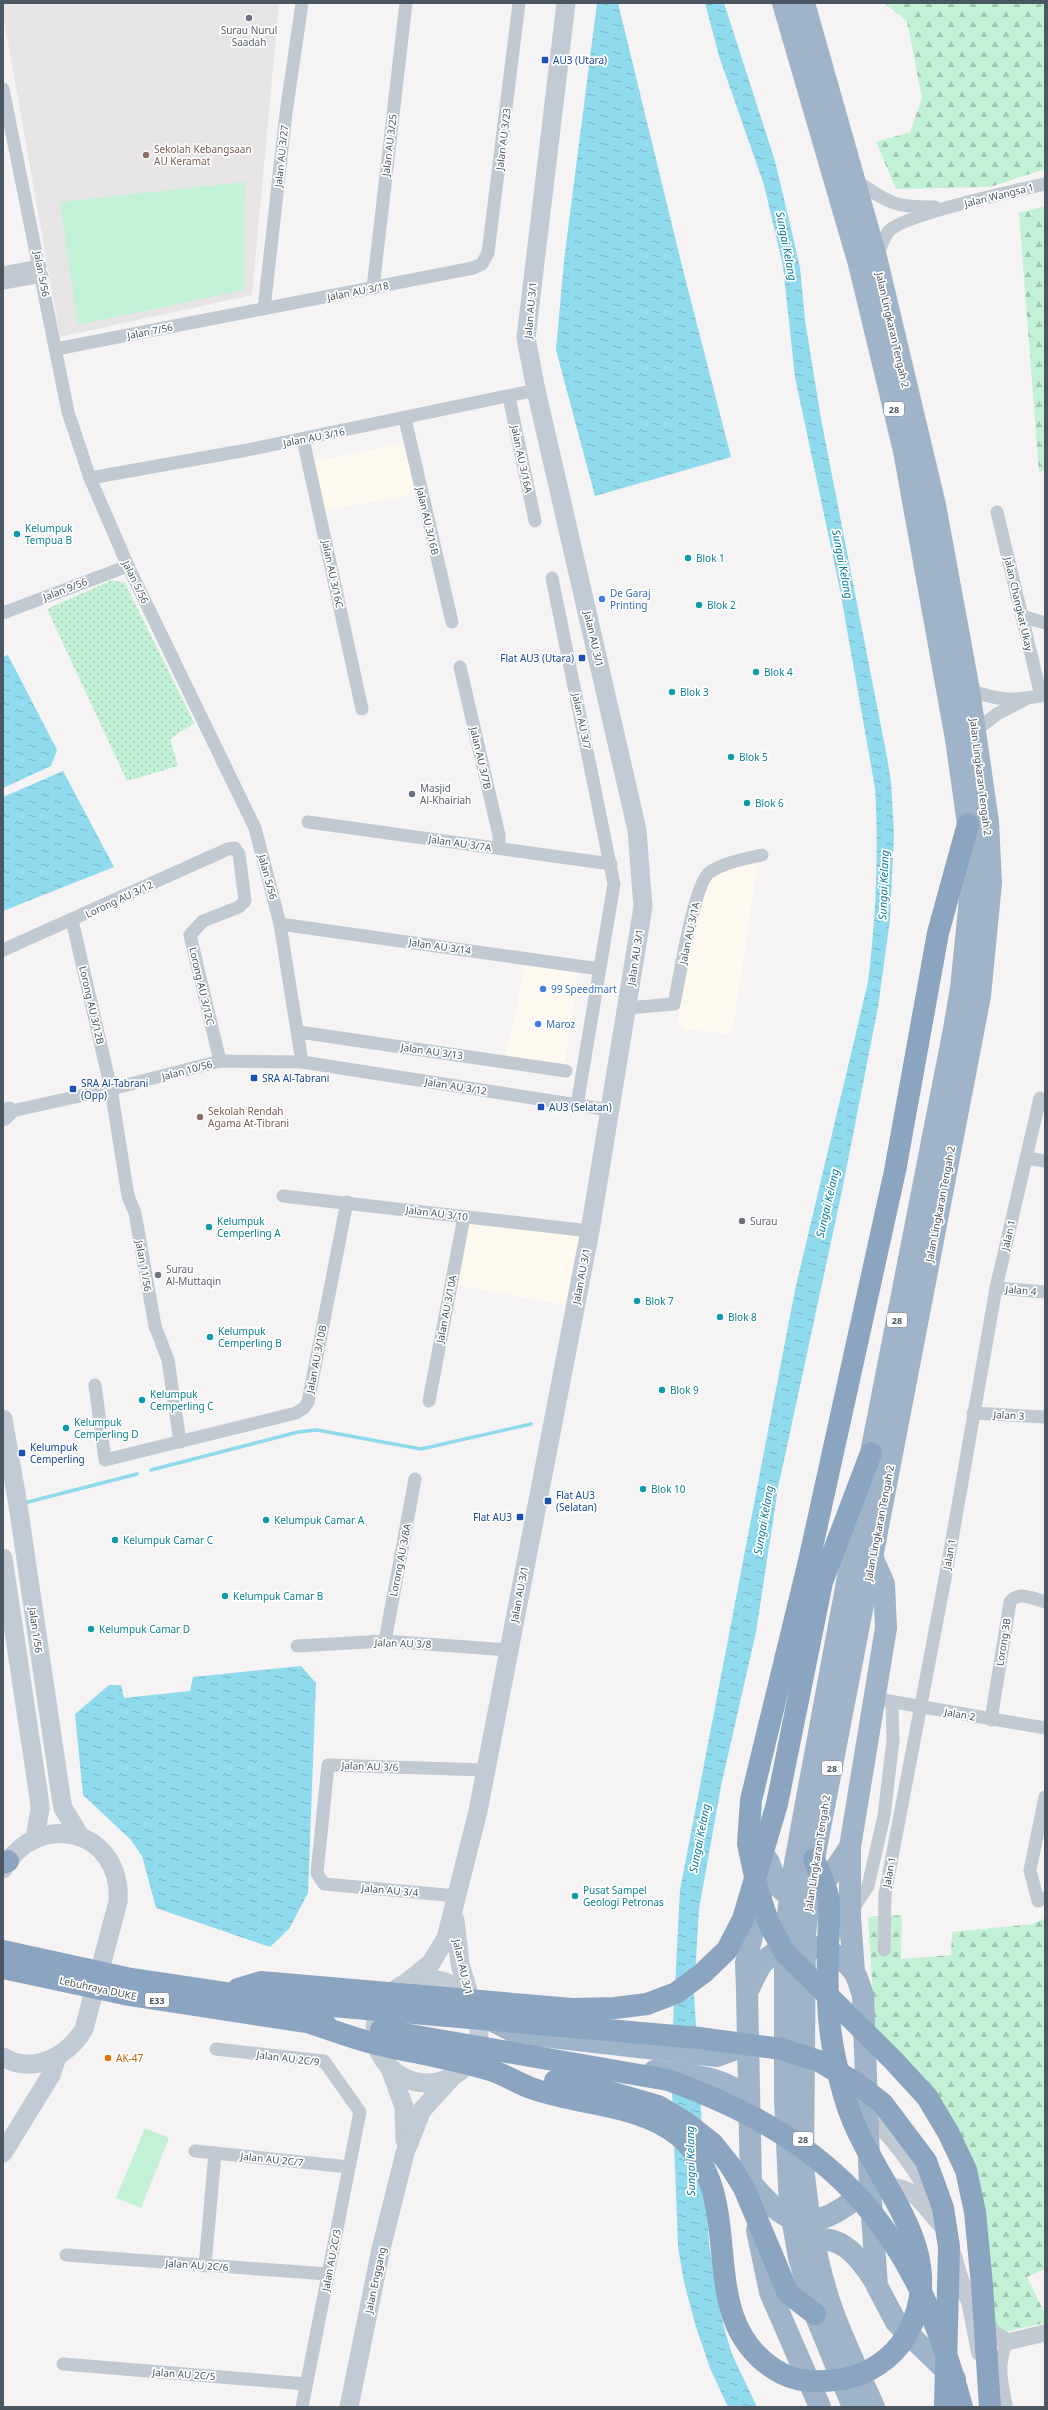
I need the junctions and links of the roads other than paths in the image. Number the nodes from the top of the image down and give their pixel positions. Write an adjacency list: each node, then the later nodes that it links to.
1 (302, 3): 17 (street, Jalan AU 3/27)
2 (406, 3): 16 (street, Jalan AU 3/25)
3 (519, 3): 12 (street, Jalan AU 3/23)
4 (566, 3): 20 (main road, Jalan AU 3/1)
5 (783, 3): 40 (highway, Jalan Lingkaran Tengah 2 / 28)
6 (804, 3): 8 (highway, Jalan Lingkaran Tengah 2 / 28)
7 (3, 89): 13 (street, Jalan 5/56)
8 (855, 180): 10 (street, Jalan Wangsa 1); 11 (highway, Jalan Lingkaran Tengah 2 / 28)
9 (1045, 184): 10 (street, Jalan Wangsa 1)
10 (953, 206): 11 (street, Jalan Wangsa 1)
11 (876, 256): 34 (highway, Jalan Lingkaran Tengah 2 / 28)
12 (473, 268): 16 (street, Jalan AU 3/18)
13 (41, 271): 14 (street); 15 (street); 19 (street, Jalan 5/56)
14 (3, 273)
15 (3, 283)
16 (372, 288): 17 (street, Jalan AU 3/18)
17 (264, 309): 18 (street, Jalan AU 3/18)
18 (244, 312): 19 (street, Jalan 7/56)
19 (56, 349): 24 (street, Jalan 5/56)
20 (536, 390): 21 (street, Jalan AU 3/16); 49 (main road, Jalan AU 3/1)
21 (509, 397): 22 (street, Jalan AU 3/16); 26 (street, Jalan AU 3/16A)
22 (405, 419): 23 (street, Jalan AU 3/16); 31 (street, Jalan AU 3/16B)
23 (303, 439): 24 (street, Jalan AU 3/16); 37 (street, Jalan AU 3/16C)
24 (90, 478): 27 (street, Jalan 5/56)
25 (997, 512): 30 (street, Jalan Changkat Ukay)
26 (535, 521)
27 (128, 566): 29 (street, Jalan 9/56); 46 (street, Jalan 5/56)
28 (552, 578): 44 (street, Jalan AU 3/7)
29 (3, 613)
30 (1022, 616): 32 (street); 35 (street, Jalan Changkat Ukay)
31 (452, 622)
32 (1045, 623)
33 (460, 667): 42 (street, Jalan AU 3/7B)
34 (969, 690): 36 (street, Jalan Changkat Ukay); 38 (highway, Jalan Lingkaran Tengah 2 / 28)
35 (1043, 696): 36 (street, Jalan Changkat Ukay)
36 (1024, 700): 38 (street, Jalan Changkat Ukay)
37 (362, 709)
38 (975, 731): 76 (highway, Jalan Lingkaran Tengah 2 / 28)
39 (308, 822): 42 (street, Jalan AU 3/7A)
40 (968, 824): 73 (highway, Jalan Lingkaran Tengah 2 / 28); 145 (highway)
41 (235, 848): 45 (street, Lorong AU 3/12); 51 (street, Lorong AU 3/12C)
42 (499, 848): 44 (street, Jalan AU 3/7A)
43 (762, 855): 49 (street, Jalan AU 3/1A)
44 (611, 864): 48 (street, Jalan AU 3/7)
45 (72, 920): 47 (street, Lorong AU 3/12); 54 (street, Lorong AU 3/12B)
46 (280, 924): 48 (street, Jalan AU 3/14); 50 (street, Jalan 5/56)
47 (3, 950)
48 (599, 968): 56 (street, Jalan AU 3/7)
49 (626, 1008): 57 (main road, Jalan AU 3/1)
50 (298, 1032): 52 (street, Jalan 5/56); 53 (street, Jalan AU 3/13)
51 (220, 1061): 52 (street, Jalan 10/56); 54 (street, Jalan 10/56)
52 (302, 1062): 56 (street, Jalan AU 3/12)
53 (566, 1071)
54 (111, 1089): 58 (street, Jalan 10/56); 72 (street, Jalan 11/56)
55 (1040, 1098): 59 (street, Jalan 1)
56 (577, 1105): 57 (street, Jalan AU 3/12)
57 (610, 1110): 64 (main road, Jalan AU 3/1)
58 (4, 1113)
59 (1026, 1158): 60 (street); 65 (street, Jalan 1)
60 (1045, 1161)
61 (283, 1196): 62 (street, Jalan AU 3/10)
62 (347, 1202): 63 (street, Jalan AU 3/10); 72 (street, Jalan AU 3/10B)
63 (464, 1217): 64 (street, Jalan AU 3/10); 68 (street, Jalan AU 3/10A)
64 (590, 1231): 80 (main road, Jalan AU 3/1)
65 (996, 1288): 66 (street, Jalan 4); 69 (street, Jalan 1)
66 (1045, 1292)
67 (95, 1385): 72 (street, Jalan AU 3/10B)
68 (429, 1401)
69 (973, 1413): 70 (street, Jalan 3); 82 (street, Jalan 1)
70 (1045, 1417)
71 (3, 1419): 88 (main road, Jalan 1/56)
72 (180, 1442)
73 (871, 1453): 87 (highway); 132 (highway, Jalan Lingkaran Tengah 2 / 28)
74 (415, 1479): 78 (street, Lorong AU 3/8A)
75 (3, 1558): 89 (main road)
76 (873, 1559): 81 (highway); 92 (highway, Jalan Lingkaran Tengah 2 / 28)
77 (1045, 1602): 83 (street, Lorong 3B)
78 (385, 1641): 79 (street, Jalan AU 3/8); 80 (street, Jalan AU 3/8)
79 (297, 1646)
80 (509, 1650): 85 (main road, Jalan AU 3/1)
81 (883, 1700): 82 (street, Jalan 2); 90 (highway); 97 (street)
82 (920, 1707): 83 (street, Jalan 2); 99 (street, Jalan 1)
83 (991, 1720): 84 (street, Jalan 2)
84 (1045, 1728)
85 (486, 1770): 94 (street, Jalan AU 3/6); 96 (main road, Jalan AU 3/1)
86 (1045, 1797): 95 (street)
87 (777, 1804): 91 (highway); 105 (highway)
88 (80, 1836): 89 (main road); 111 (main road)
89 (34, 1838): 93 (main road)
90 (850, 1847): 91 (highway); 97 (highway)
91 (768, 1860): 104 (highway)
92 (814, 1860): 113 (highway); 141 (highway, Jalan Lingkaran Tengah 2 / 28)
93 (4, 1864)
94 (324, 1884): 96 (street, Jalan AU 3/4)
95 (1045, 1898)
96 (456, 1902): 103 (main road, Jalan AU 3/1); 106 (main road, Jalan AU 3/1)
97 (850, 1916): 98 (street); 102 (highway)
98 (820, 1947): 102 (highway); 104 (highway)
99 (884, 1950)
100 (3, 1951): 105 (highway)
101 (3, 1968): 107 (highway, Lebuhraya DUKE / E33)
102 (854, 1972): 117 (highway)
103 (406, 1983): 106 (main road); 112 (main road)
104 (747, 1992): 108 (highway)
105 (225, 1993): 142 (highway)
106 (473, 2004): 108 (highway); 114 (main road)
107 (313, 2024): 113 (highway); 143 (highway)
108 (748, 2040): 115 (highway)
109 (216, 2049): 116 (street, Jalan AU 2C/9)
110 (3, 2057): 111 (main road)
111 (57, 2057): 119 (main road)
112 (390, 2068): 114 (main road); 121 (main road, Jalan Enggang)
113 (493, 2070): 132 (highway)
114 (458, 2073): 115 (highway); 121 (main road, Jalan Enggang)
115 (749, 2098): 123 (highway)
116 (360, 2112): 122 (street, Jalan AU 2C/3)
117 (868, 2112): 124 (highway); 125 (street)
118 (195, 2151): 120 (street, Jalan AU 2C/7)
119 (3, 2153)
120 (215, 2153): 122 (street, Jalan AU 2C/7); 127 (street)
121 (405, 2153): 138 (main road, Jalan Enggang)
122 (349, 2167): 128 (street, Jalan AU 2C/3)
123 (751, 2183): 124 (highway); 130 (highway)
124 (870, 2188): 125 (street); 129 (highway)
125 (945, 2229): 131 (street)
126 (66, 2255): 127 (street, Jalan AU 2C/6)
127 (205, 2266): 128 (street, Jalan AU 2C/6)
128 (328, 2274): 136 (street, Jalan AU 2C/3)
129 (877, 2286): 130 (highway); 144 (highway)
130 (770, 2292): 139 (highway)
131 (967, 2297): 134 (street); 146 (street)
132 (815, 2314): 140 (highway, Jalan Lingkaran Tengah 2 / 28)
133 (1045, 2333): 134 (street)
134 (1007, 2342): 146 (street)
135 (63, 2364): 136 (street, Jalan AU 2C/5)
136 (306, 2384): 137 (street, Jalan AU 2C/3)
137 (302, 2407)
138 (349, 2407)
139 (820, 2407)
140 (853, 2407)
141 (874, 2407)
142 (945, 2407)
143 (962, 2407)
144 (967, 2407)
145 (990, 2407)
146 (1005, 2407)

